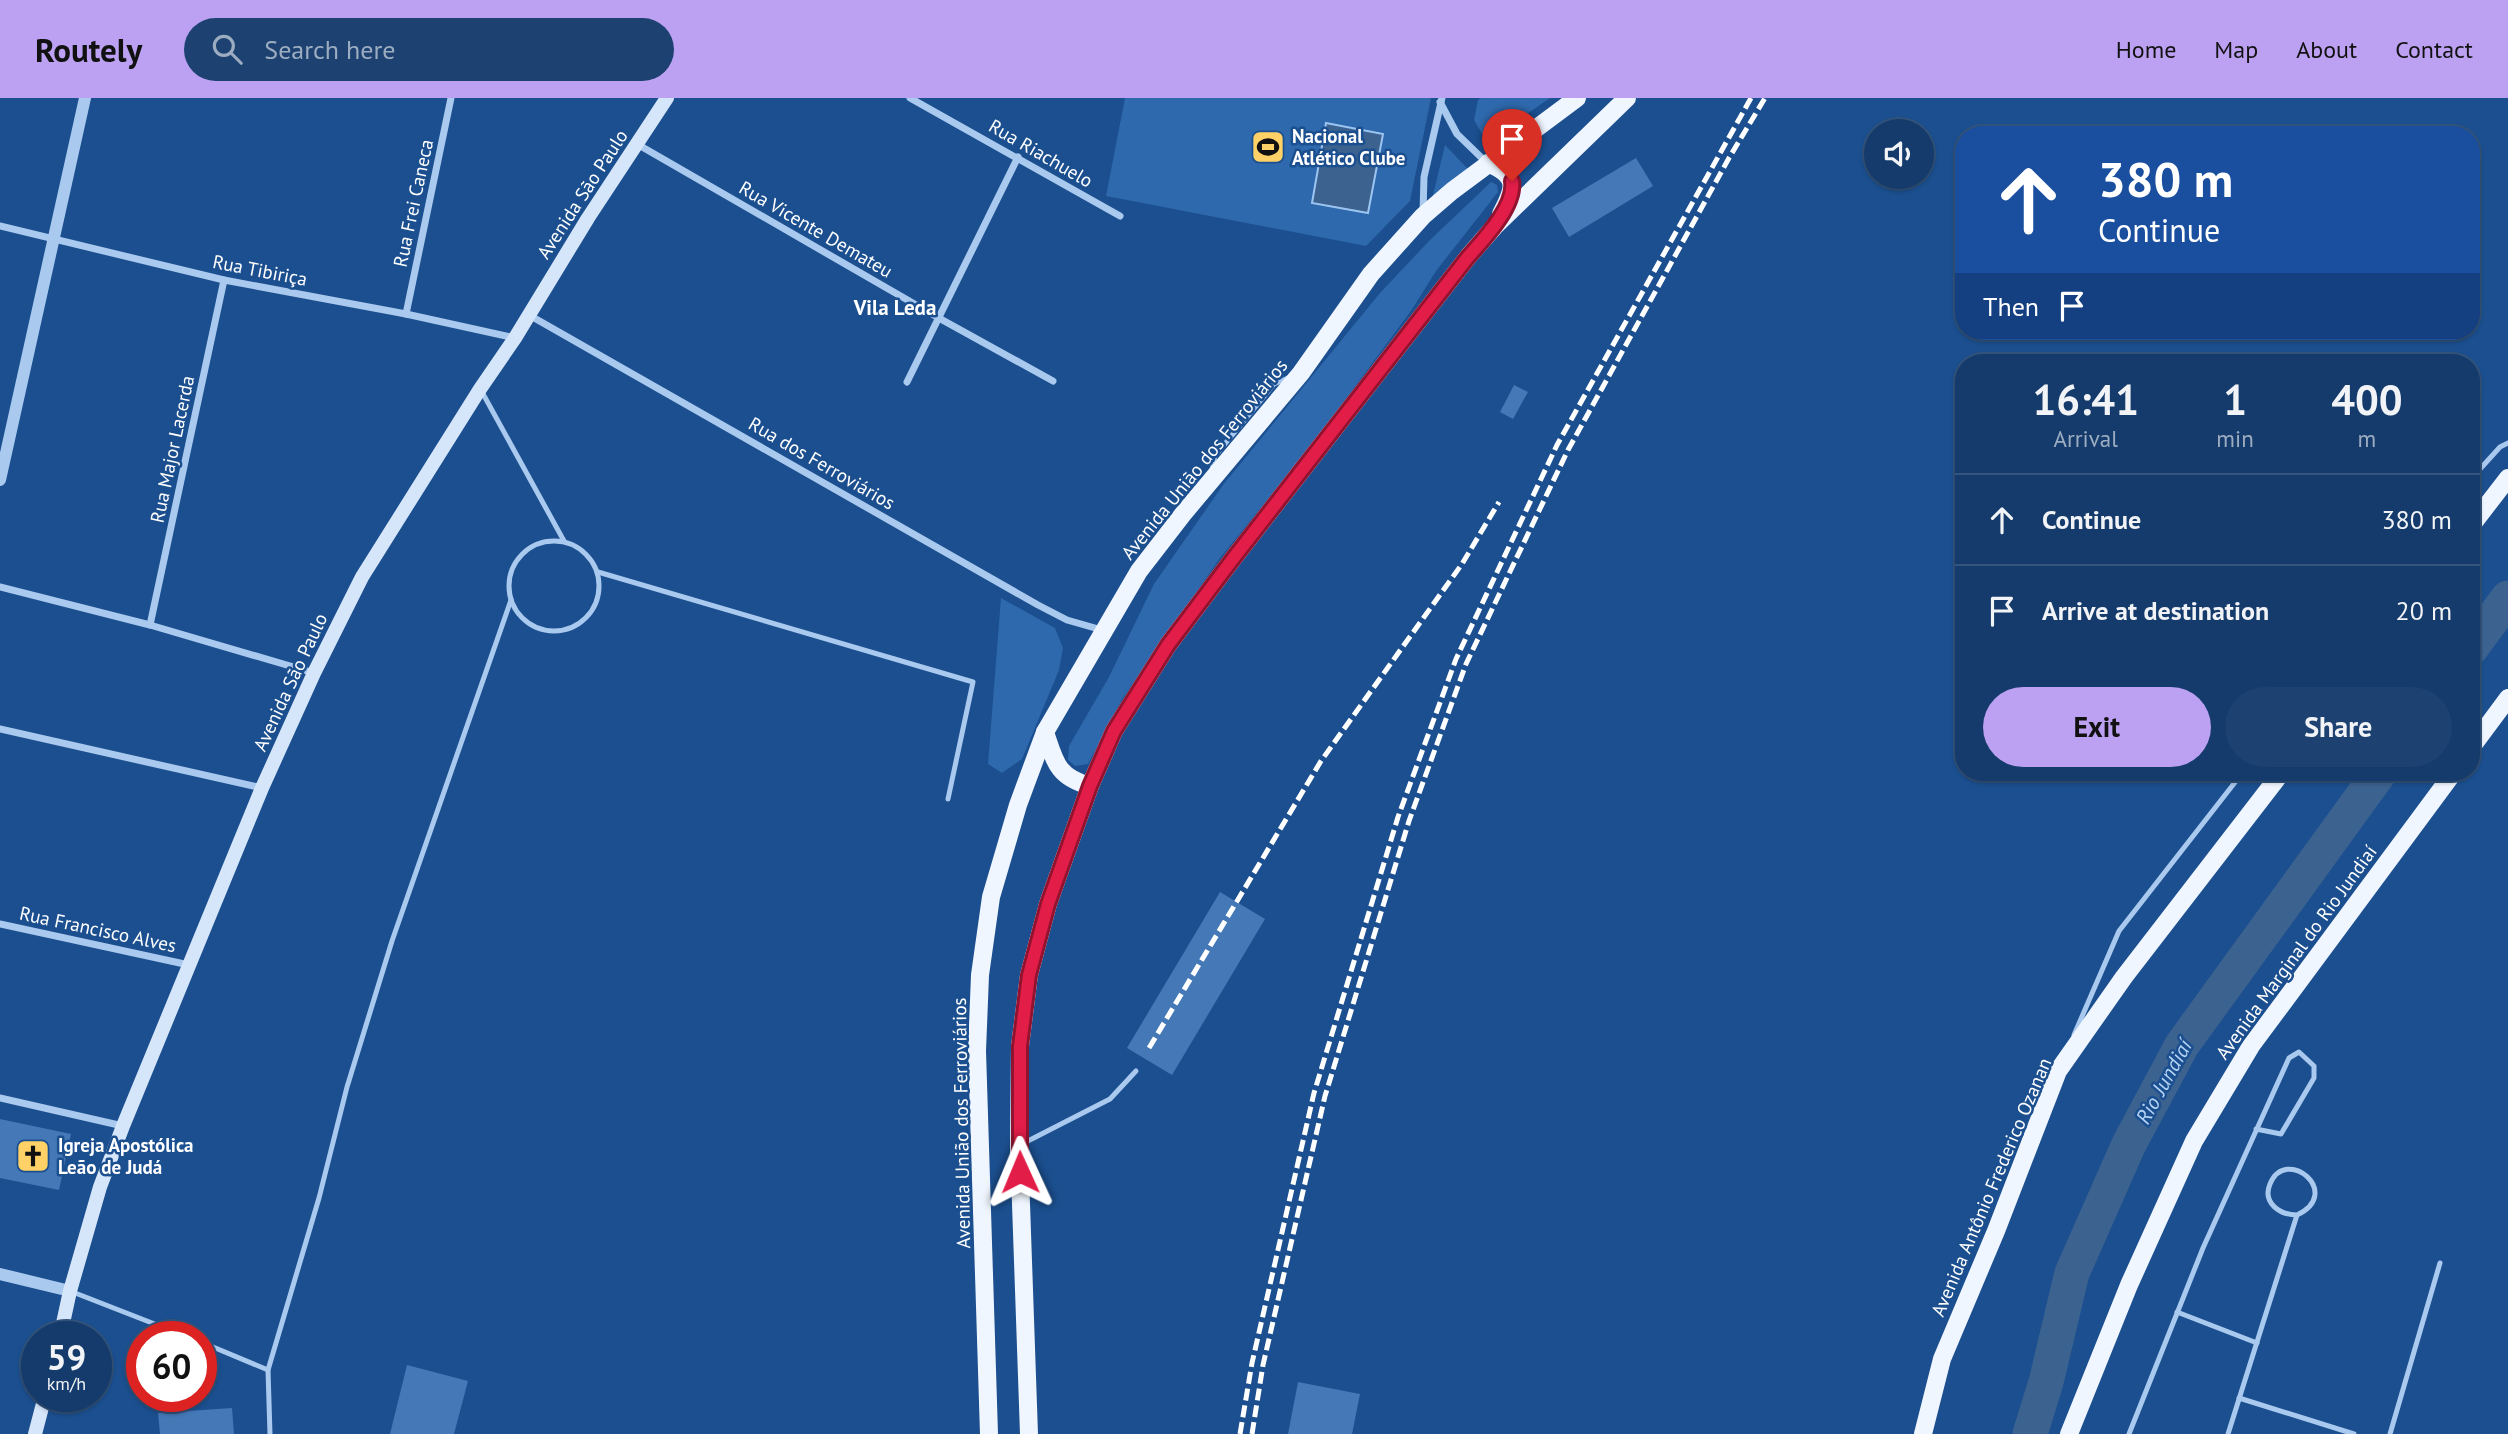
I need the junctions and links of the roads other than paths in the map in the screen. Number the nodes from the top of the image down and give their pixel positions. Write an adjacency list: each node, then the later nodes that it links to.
1 (85, 98): 15 (street)
2 (451, 98): 17 (street, Rua Frei Caneca)
3 (667, 98): 8 (main road, Avenida São Paulo)
4 (910, 98): 9 (street, Rua Riachuelo)
5 (1577, 98): 10 (main road, Avenida União dos Ferroviários)
6 (1627, 98): 14 (main road)
7 (1441, 100): 10 (street); 12 (street)
8 (636, 144): 18 (main road, Avenida São Paulo); 19 (street, Rua Vicente Demateu)
9 (1018, 157): 11 (street, Rua Riachuelo); 19 (street)
10 (1488, 163): 12 (main road, Avenida União dos Ferroviários); 14 (main road)
11 (1120, 216)
12 (1423, 216): 34 (main road, Avenida União dos Ferroviários)
13 (0, 226): 15 (street, Rua Tibiriça)
14 (1495, 226): 43 (main road)
15 (54, 238): 16 (street, Rua Tibiriça); 27 (street)
16 (224, 280): 17 (street, Rua Tibiriça); 33 (street, Rua Major Lacerda)
17 (406, 314): 20 (street, Rua Tibiriça)
18 (529, 315): 20 (main road, Avenida São Paulo); 34 (street, Rua dos Ferroviários)
19 (937, 317): 21 (street, Rua Vicente Demateu); 22 (street)
20 (515, 338): 23 (main road, Avenida São Paulo)
21 (1053, 381)
22 (907, 382)
23 (480, 389): 29 (lane); 35 (main road, Avenida São Paulo)
24 (2508, 443): 25 (lane)
25 (2480, 469)
26 (2508, 478): 28 (main road)
27 (0, 480)
28 (2480, 514)
29 (564, 541): 30 (lane); 32 (lane)
30 (598, 572): 32 (lane); 45 (lane)
31 (0, 587): 33 (street)
32 (511, 600): 63 (lane)
33 (150, 625): 35 (street)
34 (1102, 631): 38 (main road, Avenida União dos Ferroviários)
35 (314, 673): 44 (main road, Avenida São Paulo)
36 (2508, 698): 39 (main road)
37 (0, 729): 44 (street)
38 (1045, 732): 43 (main road); 68 (main road, Avenida União dos Ferroviários)
39 (2480, 736)
40 (2236, 781): 48 (lane)
41 (2275, 781): 48 (main road, Avenida Antônio Frederico Ozanan)
42 (2447, 781): 71 (main road, Avenida Marginal do Rio Jundiaí)
43 (1090, 786): 53 (main road)
44 (262, 788): 47 (main road, Avenida São Paulo)
45 (948, 799)
46 (0, 924): 47 (street, Rua Francisco Alves)
47 (190, 965): 51 (main road, Avenida São Paulo)
48 (2058, 1070): 70 (main road, Avenida Antônio Frederico Ozanan)
49 (1136, 1071): 53 (lane)
50 (0, 1098): 51 (street)
51 (123, 1126): 57 (main road, Avenida São Paulo)
52 (2256, 1129): 52 (lane); 58 (lane)
53 (1019, 1146): 69 (main road)
54 (2297, 1215): 54 (lane); 61 (lane)
55 (2440, 1263): 75 (lane)
56 (0, 1274): 57 (street)
57 (70, 1291): 59 (main road, Avenida São Paulo); 60 (lane)
58 (2177, 1312): 61 (lane); 72 (lane)
59 (63, 1321)
60 (147, 1321)
61 (2257, 1343): 64 (lane)
62 (217, 1349): 63 (lane)
63 (268, 1370): 67 (lane)
64 (2239, 1398): 73 (lane); 74 (lane)
65 (41, 1412): 66 (main road)
66 (36, 1434)
67 (270, 1434)
68 (989, 1434)
69 (1029, 1434)
70 (1923, 1434)
71 (2069, 1434)
72 (2129, 1434)
73 (2228, 1434)
74 (2354, 1434)
75 (2390, 1434)

